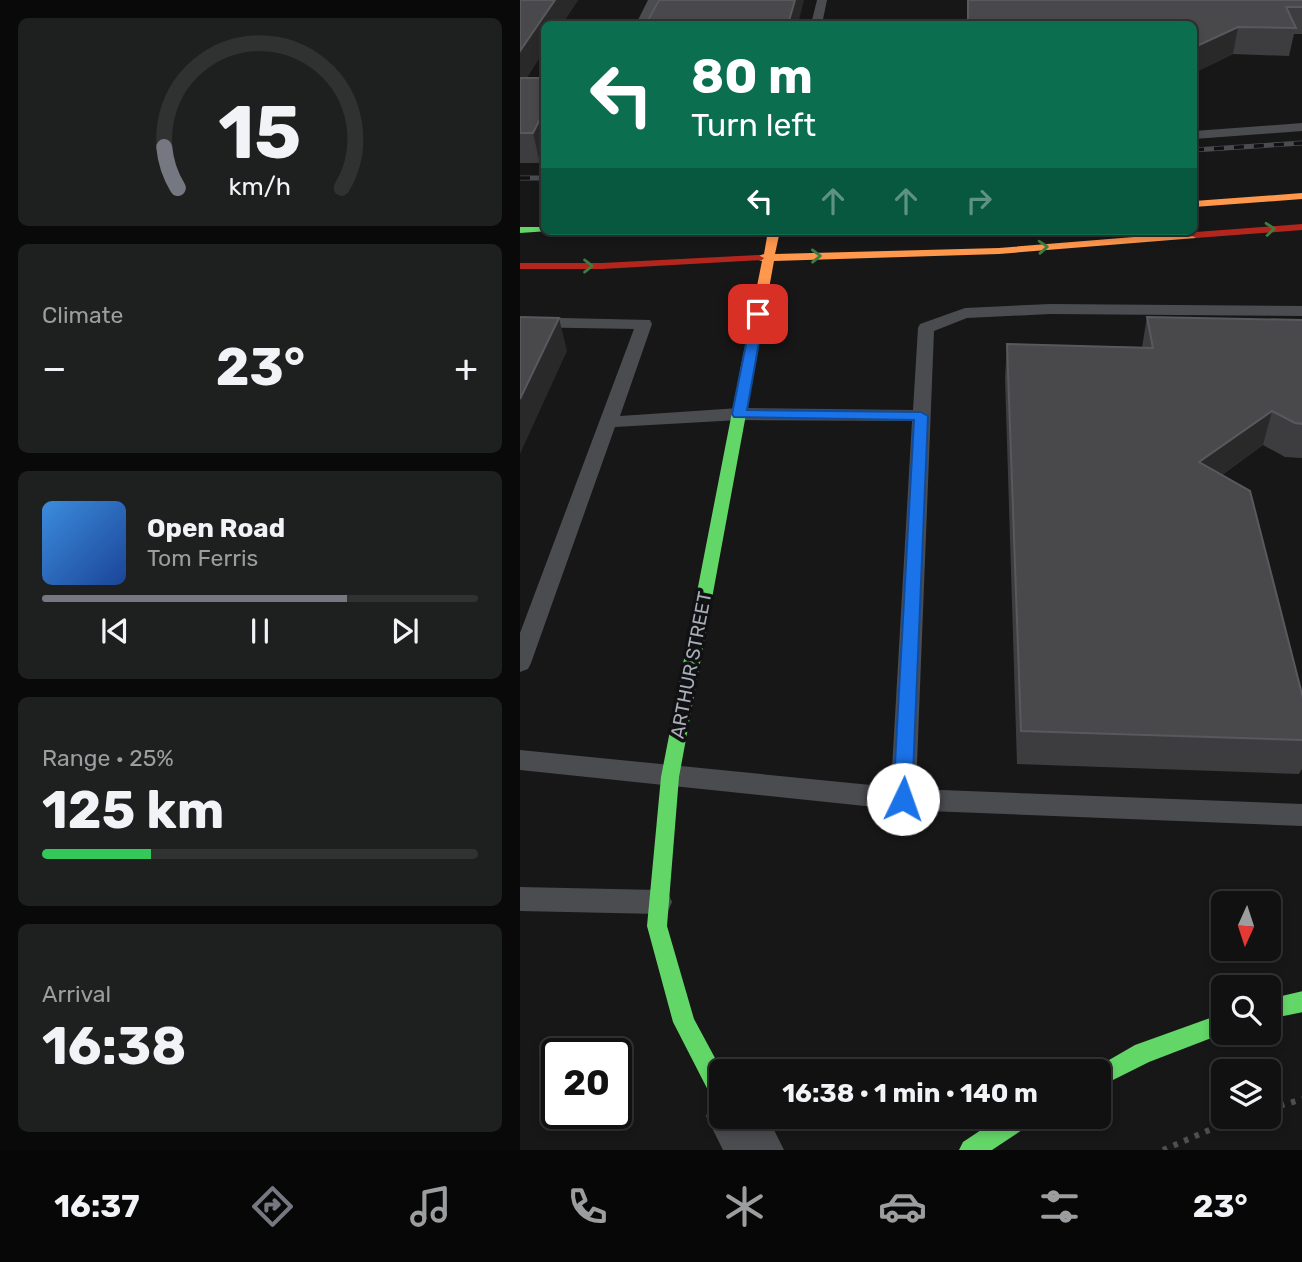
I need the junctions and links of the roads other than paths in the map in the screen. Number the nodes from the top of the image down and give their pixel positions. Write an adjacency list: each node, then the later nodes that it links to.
1 (653, 0): 3 (lane)
2 (822, 0): 4 (lane)
3 (642, 21)
4 (818, 21)
5 (1302, 127): 6 (lane)
6 (1197, 135)
7 (1302, 196): 8 (street)
8 (1197, 204)
9 (1302, 227): 14 (street, one-way to 9)
10 (520, 230): 11 (street)
11 (541, 230)
12 (773, 235): 15 (street, ARTHUR STREET)
13 (1197, 235): 15 (street, one-way to 13)
14 (1197, 235)
15 (768, 257): 16 (street, one-way to 15); 19 (street, ARTHUR STREET)
16 (520, 267)
17 (1302, 311): 20 (lane)
18 (520, 322): 21 (lane)
19 (739, 414): 20 (lane); 21 (lane); 24 (street, ARTHUR STREET)
20 (921, 416): 25 (lane)
21 (608, 422): 22 (lane)
22 (520, 663)
23 (520, 760): 24 (lane)
24 (670, 777): 25 (lane); 28 (street, ARTHUR STREET)
25 (903, 799): 26 (lane)
26 (1302, 815)
27 (520, 899): 28 (lane)
28 (659, 902): 32 (street, ARTHUR STREET)
29 (1302, 1002): 30 (street)
30 (1281, 1006)
31 (1211, 1028): 33 (street)
32 (709, 1069)
33 (1111, 1070)
34 (742, 1129): 36 (street)
35 (1000, 1129): 37 (street)
36 (755, 1150)
37 (971, 1150)

